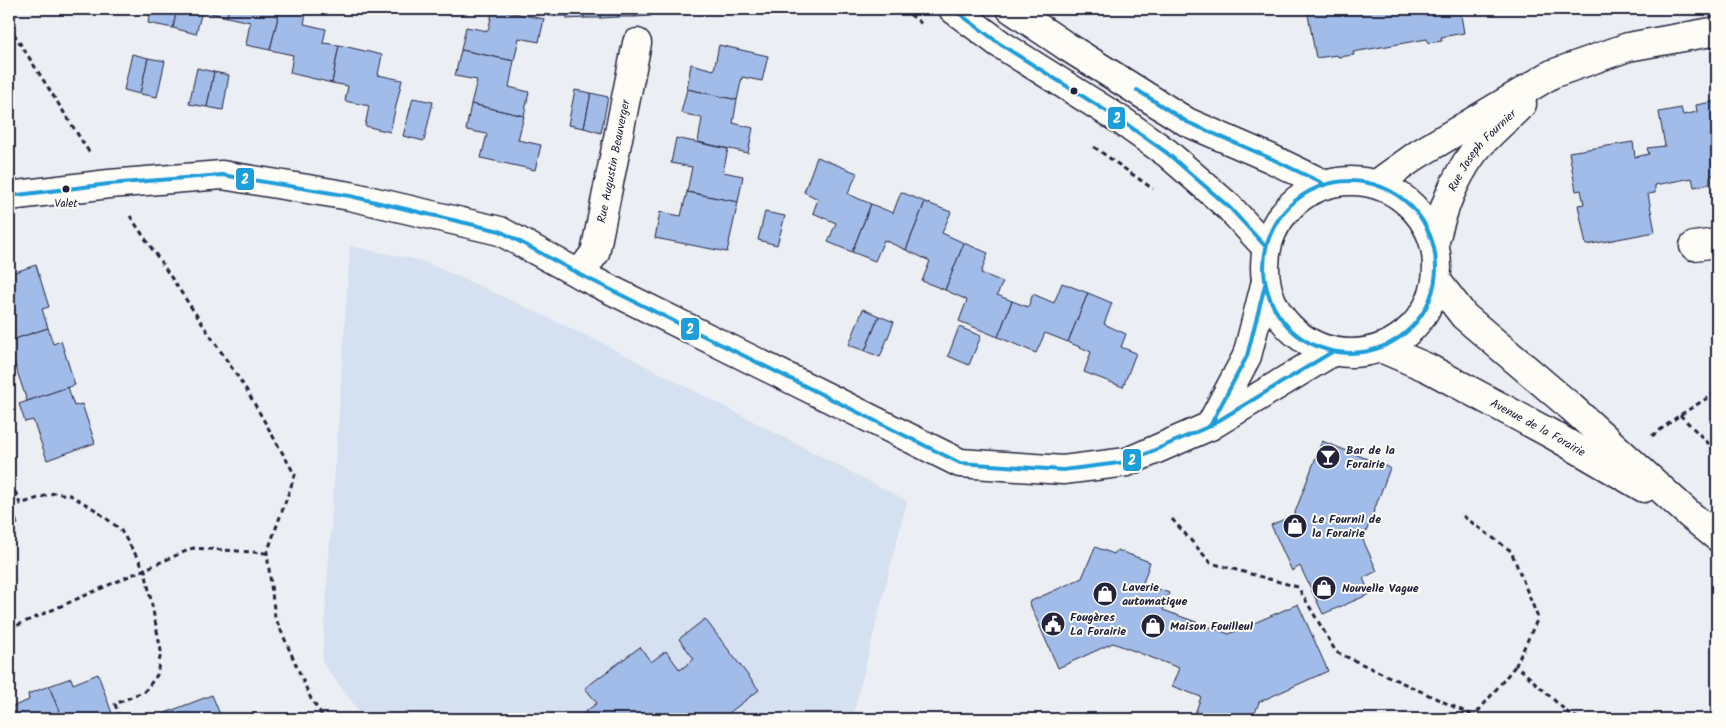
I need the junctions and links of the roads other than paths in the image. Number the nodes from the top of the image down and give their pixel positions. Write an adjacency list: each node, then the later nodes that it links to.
1 (953, 9): 10 (street)
2 (1011, 9): 7 (street)
3 (1717, 31): 5 (street, Rue Joseph Fournier)
4 (637, 44): 11 (street, Rue Augustin Beauverger)
5 (1552, 74): 6 (street, Rue Joseph Fournier); 9 (street, Rue Joseph Fournier)
6 (1378, 183): 7 (street); 9 (street)
7 (1322, 184): 10 (street)
8 (9, 196): 11 (street)
9 (1435, 241): 12 (street)
10 (1266, 246): 13 (street)
11 (579, 274): 16 (street)
12 (1437, 282): 14 (street); 17 (street, Avenue de la Forairie)
13 (1265, 285): 15 (street); 16 (street)
14 (1381, 348): 15 (street); 17 (street, Avenue de la Forairie)
15 (1332, 352): 16 (street)
16 (1210, 426)
17 (1690, 515): 18 (street, Avenue de la Forairie)
18 (1717, 537)

